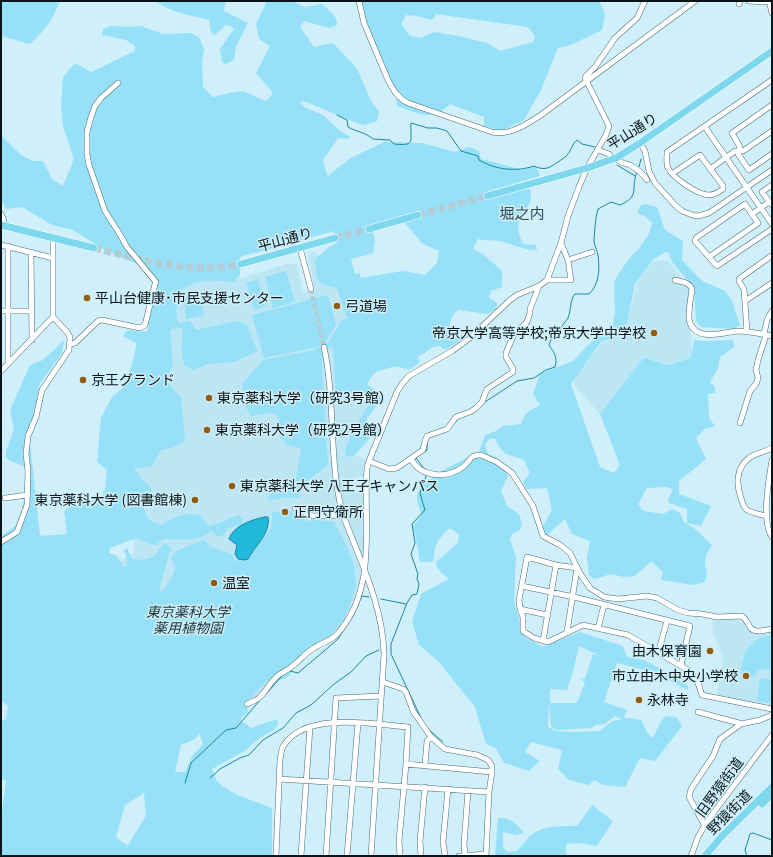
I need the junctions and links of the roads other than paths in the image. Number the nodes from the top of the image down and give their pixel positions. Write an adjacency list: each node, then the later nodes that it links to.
1 (359, 1): 9 (street)
2 (645, 1): 9 (street)
3 (695, 1): 9 (street)
4 (749, 1): 5 (street)
5 (769, 1): 6 (street)
6 (772, 13)
7 (772, 51): 14 (main road, 平山通り)
8 (772, 80): 12 (street)
9 (587, 81): 15 (street)
10 (118, 83): 66 (street)
11 (772, 104): 16 (street)
12 (705, 127): 18 (street); 23 (street)
13 (772, 131): 16 (street)
14 (640, 143): 19 (main road, 平山通り); 26 (street)
15 (599, 149): 19 (street); 20 (street)
16 (739, 151): 17 (street); 18 (street)
17 (772, 154)
18 (726, 157): 21 (street); 26 (street)
19 (614, 159): 20 (main road, 平山通り); 24 (street)
20 (587, 168): 27 (main road, 平山通り); 39 (street)
21 (710, 169): 23 (street); 23 (street)
22 (772, 170): 26 (street)
23 (673, 173)
24 (647, 180)
25 (772, 185): 28 (street)
26 (746, 188): 29 (street)
27 (487, 196)
28 (771, 204): 29 (street)
29 (760, 208): 31 (street); 33 (street)
30 (1, 214): 34 (street)
31 (752, 214): 46 (street); 46 (street)
32 (418, 215): 35 (main road)
33 (772, 224)
34 (3, 225): 37 (main road)
35 (369, 229)
36 (772, 229): 46 (street)
37 (53, 238): 42 (main road); 48 (street)
38 (335, 238): 43 (main road, 平山通り)
39 (561, 243): 49 (street); 51 (street)
40 (1, 245): 41 (street)
41 (8, 246): 44 (street); 59 (street)
42 (94, 248)
43 (300, 248): 50 (main road, 平山通り); 55 (street)
44 (31, 252): 48 (street); 60 (street)
45 (592, 252): 49 (street)
46 (709, 257)
47 (772, 257): 56 (street)
48 (53, 258): 61 (street)
49 (568, 260): 51 (street)
50 (241, 264)
51 (546, 280): 54 (street)
52 (675, 280): 62 (street)
53 (772, 283): 56 (street)
54 (539, 286): 72 (street); 74 (street)
55 (310, 289)
56 (745, 301): 62 (street)
57 (772, 310): 63 (street)
58 (1, 311): 59 (street)
59 (8, 311): 60 (street); 68 (street)
60 (31, 311): 65 (street)
61 (53, 317): 65 (street); 66 (street)
62 (747, 332): 63 (street)
63 (765, 334): 64 (street); 70 (street)
64 (772, 336)
65 (32, 340): 68 (street)
66 (70, 344): 76 (street)
67 (324, 348): 79 (street)
68 (8, 363): 69 (street)
69 (1, 371)
70 (740, 423)
71 (772, 448): 80 (street)
72 (411, 459): 74 (street); 84 (street)
73 (772, 460): 75 (street)
74 (369, 461): 85 (street)
75 (771, 469): 80 (street)
76 (28, 495): 77 (street); 82 (street)
77 (5, 498)
78 (318, 516): 79 (street)
79 (343, 516): 85 (street)
80 (766, 516): 81 (street)
81 (772, 537)
82 (1, 542)
83 (556, 565): 84 (street); 86 (street); 87 (street)
84 (578, 568): 88 (street); 94 (street)
85 (364, 571): 99 (street); 101 (street)
86 (522, 586): 87 (street); 90 (street)
87 (551, 592): 88 (street); 91 (street)
88 (574, 597): 89 (street); 95 (street)
89 (604, 605): 92 (street); 93 (street)
90 (520, 609): 91 (street); 96 (street)
91 (547, 615): 96 (street)
92 (667, 621): 97 (street); 98 (street)
93 (598, 628): 95 (street); 97 (street)
94 (772, 629)
95 (568, 632): 96 (street)
96 (543, 641)
97 (658, 653): 98 (street)
98 (681, 665): 102 (street)
99 (383, 682): 100 (street); 111 (street)
100 (381, 696): 105 (street); 108 (street)
101 (247, 704)
102 (772, 708)
103 (698, 712): 107 (street)
104 (772, 715): 107 (street)
105 (335, 721): 106 (street); 109 (street); 117 (street)
106 (358, 723): 108 (street); 118 (street)
107 (741, 724): 127 (street)
108 (379, 725): 112 (street); 119 (street)
109 (310, 727): 115 (street); 116 (street)
110 (772, 735): 127 (street, 旧野猿街道)
111 (431, 737): 113 (street); 114 (street)
112 (406, 764): 113 (street); 120 (street)
113 (425, 766): 114 (street)
114 (492, 772): 125 (street)
115 (279, 779): 116 (street); 129 (street)
116 (306, 780): 117 (street); 130 (street)
117 (330, 782): 118 (street); 131 (street)
118 (352, 783): 119 (street); 132 (street)
119 (375, 785): 120 (street); 133 (street)
120 (404, 786): 121 (street); 134 (street)
121 (425, 787): 123 (street); 135 (street)
122 (772, 787): 140 (main road, 野猿街道)
123 (448, 789): 124 (street); 136 (street)
124 (468, 791): 125 (street); 138 (street)
125 (489, 792): 128 (street)
126 (772, 794): 141 (main road, 野猿街道)
127 (705, 826): 139 (street, 旧野猿街道)
128 (486, 855): 138 (street)
129 (276, 856)
130 (302, 856)
131 (326, 856)
132 (347, 856)
133 (371, 856)
134 (400, 856)
135 (421, 856)
136 (445, 856)
137 (458, 856): 138 (street)
138 (465, 856)
139 (691, 856)
140 (705, 856)
141 (711, 856)

